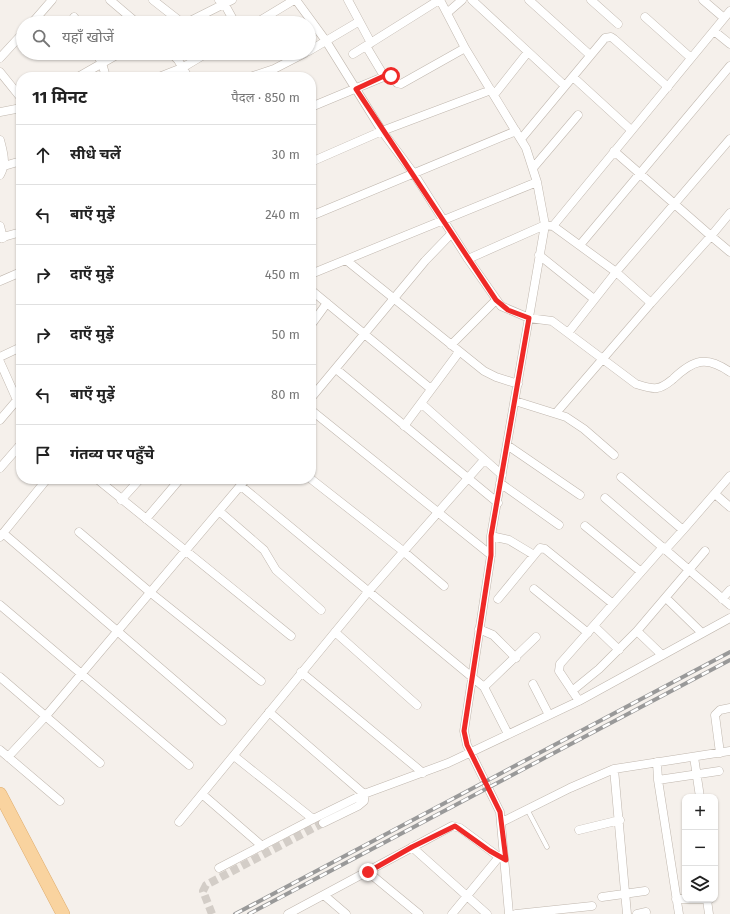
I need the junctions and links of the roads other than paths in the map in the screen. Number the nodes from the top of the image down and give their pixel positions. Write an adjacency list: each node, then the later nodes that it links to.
1 (52, 0): 16 (street)
2 (110, 0): 17 (street)
3 (153, 0): 18 (street)
4 (232, 0): 13 (street)
5 (295, 0): 21 (street); 22 (street)
6 (348, 0): 25 (street)
7 (440, 0): 15 (street); 32 (street)
8 (462, 0): 15 (street)
9 (472, 0): 35 (street)
10 (529, 0): 37 (street)
11 (591, 0): 26 (street)
12 (703, 0): 24 (street)
13 (222, 3): 19 (street); 20 (street)
14 (730, 11): 24 (street)
15 (447, 13): 34 (street)
16 (38, 16)
17 (129, 16)
18 (173, 16)
19 (199, 16)
20 (230, 16)
21 (268, 16)
22 (307, 16)
23 (645, 17): 39 (street)
24 (724, 18): 28 (street)
25 (358, 22): 30 (street); 32 (street)
26 (618, 24)
27 (316, 28): 30 (street)
28 (714, 31): 31 (street); 39 (street)
29 (16, 41): 38 (street)
30 (326, 41): 33 (street); 58 (street)
31 (730, 44)
32 (369, 45): 36 (street); 54 (street)
33 (316, 47)
34 (465, 48): 54 (street); 60 (street)
35 (528, 52): 56 (street); 60 (street)
36 (354, 54)
37 (590, 54): 55 (street); 57 (street)
38 (0, 58)
39 (691, 58): 57 (street)
40 (100, 60): 45 (street)
41 (107, 60): 45 (street)
42 (176, 60): 47 (street)
43 (195, 60): 47 (street)
44 (291, 60): 53 (street)
45 (102, 63): 49 (street); 50 (street)
46 (730, 66): 76 (street)
47 (182, 68): 51 (street); 52 (street)
48 (0, 72): 59 (street)
49 (87, 72)
50 (105, 72)
51 (172, 72)
52 (185, 72)
53 (265, 72)
54 (384, 76): 58 (street)
55 (573, 77): 56 (street); 65 (street)
56 (565, 86): 68 (street)
57 (668, 86): 65 (street)
58 (356, 89): 61 (street); 66 (street)
59 (16, 92)
60 (493, 92): 66 (street); 67 (street)
61 (316, 105)
62 (16, 109): 63 (street)
63 (0, 112)
64 (578, 115): 75 (street)
65 (631, 130): 71 (street)
66 (382, 131): 72 (street); 77 (street)
67 (516, 131): 68 (street); 77 (street)
68 (521, 139): 75 (street)
69 (730, 139): 80 (street)
70 (0, 140): 74 (street)
71 (614, 151): 76 (street); 85 (street)
72 (316, 160)
73 (16, 162): 74 (street)
74 (4, 166): 78 (street)
75 (533, 168): 79 (street)
76 (639, 173): 80 (street); 90 (street)
77 (414, 174): 82 (street); 83 (street)
78 (0, 175)
79 (537, 182): 83 (street); 85 (street)
80 (675, 204): 88 (street); 96 (street)
81 (730, 213): 88 (street)
82 (316, 214)
83 (442, 221): 87 (street); 94 (street)
84 (0, 226): 89 (street)
85 (549, 226): 90 (street); 92 (street); 93 (street)
86 (16, 234): 89 (street)
87 (452, 234): 93 (street); 100 (street)
88 (711, 236): 91 (street); 104 (street)
89 (2, 238)
90 (580, 245): 96 (street)
91 (730, 252)
92 (539, 255): 101 (street); 106 (street)
93 (468, 259): 102 (street)
94 (346, 260): 95 (street); 100 (street)
95 (316, 272)
96 (616, 272): 101 (street); 104 (street)
97 (16, 274): 98 (street)
98 (0, 281)
99 (316, 294): 103 (street)
100 (393, 299): 108 (street); 109 (street)
101 (594, 299): 107 (street)
102 (496, 300): 106 (street); 109 (street)
103 (327, 302): 105 (street); 108 (street)
104 (652, 303): 113 (street)
105 (316, 318)
106 (529, 318): 107 (street); 118 (street)
107 (568, 333): 113 (street)
108 (365, 334): 116 (street); 119 (street)
109 (451, 345): 111 (street)
110 (16, 349): 112 (street)
111 (459, 352): 118 (street); 119 (street)
112 (0, 357)
113 (602, 360): 117 (street); 125 (street)
114 (730, 361): 117 (street)
115 (0, 362): 121 (street)
116 (336, 369): 120 (street); 128 (street)
117 (727, 370)
118 (518, 384): 122 (street)
119 (431, 389): 123 (street)
120 (316, 392)
121 (16, 396)
122 (515, 401): 125 (street); 129 (street)
123 (422, 404): 128 (street); 132 (street)
124 (16, 405): 127 (street)
125 (556, 413): 131 (street)
126 (316, 414): 152 (street)
127 (0, 420)
128 (404, 426): 137 (street)
129 (507, 445): 134 (street); 146 (street)
130 (16, 450): 133 (street)
131 (614, 455)
132 (484, 460): 134 (street); 137 (street)
133 (0, 468)
134 (502, 475): 143 (street)
135 (621, 476): 156 (street)
136 (730, 476): 145 (street)
137 (468, 478): 149 (street); 152 (street)
138 (316, 483): 162 (street)
139 (43, 484): 158 (street)
140 (103, 484): 148 (street)
141 (135, 484): 148 (street)
142 (176, 484): 153 (street)
143 (500, 484): 149 (street); 154 (street)
144 (240, 486): 151 (street); 171 (street)
145 (715, 494): 150 (street); 156 (street)
146 (580, 495)
147 (605, 498): 160 (street)
148 (121, 500): 153 (street)
149 (498, 503): 159 (street)
150 (730, 507)
151 (219, 511): 161 (street); 179 (street)
152 (438, 513): 162 (street); 164 (street)
153 (146, 519): 161 (street)
154 (559, 525)
155 (585, 526): 167 (street)
156 (683, 530): 160 (street)
157 (79, 532): 172 (street)
158 (1, 535): 184 (street)
159 (491, 536): 164 (street); 165 (street)
160 (664, 549): 166 (street); 167 (street)
161 (186, 551): 172 (street); 188 (street)
162 (403, 551): 168 (street); 171 (street)
163 (705, 551): 166 (street)
164 (491, 555): 182 (street)
165 (534, 556): 174 (street); 176 (street)
166 (689, 570): 173 (street); 175 (street)
167 (640, 571): 176 (street)
168 (444, 586)
169 (534, 589): 186 (street)
170 (730, 590): 175 (street)
171 (368, 592): 185 (street); 196 (street)
172 (151, 593): 184 (street); 197 (street)
173 (666, 598): 183 (street); 187 (street)
174 (498, 599)
175 (722, 599): 178 (street)
176 (612, 603): 181 (street)
177 (0, 605): 194 (street)
178 (730, 606)
179 (321, 610)
180 (730, 618): 187 (street)
181 (594, 626): 186 (street); 190 (street)
182 (478, 629): 192 (street); 196 (street)
183 (637, 631): 190 (street); 191 (street)
184 (118, 632): 194 (street); 207 (street)
185 (335, 632): 193 (street); 202 (street)
186 (588, 633): 200 (street)
187 (702, 633): 191 (street)
188 (291, 636)
189 (536, 637): 192 (street)
190 (620, 650): 200 (street)
191 (662, 655): 201 (street)
192 (516, 658): 199 (street)
193 (301, 672): 204 (street); 221 (street)
194 (80, 674): 206 (street); 218 (street)
195 (0, 677): 206 (street)
196 (472, 677): 199 (street); 211 (street)
197 (261, 681)
198 (532, 684): 205 (street)
199 (484, 686): 208 (street)
200 (572, 691): 201 (street)
201 (579, 701): 205 (street)
202 (417, 705)
203 (730, 708): 212 (street)
204 (269, 712): 213 (street); 226 (street)
205 (549, 715): 208 (street)
206 (45, 717): 214 (street); 217 (street)
207 (222, 721)
208 (508, 734): 211 (street)
209 (0, 750): 214 (street)
210 (730, 751): 212 (street)
211 (472, 753): 221 (street); 233 (street)
212 (720, 753): 215 (street)
213 (234, 756): 225 (street); 230 (street)
214 (8, 757): 228 (street)
215 (694, 757): 216 (street); 222 (street)
216 (657, 762): 219 (street); 223 (street)
217 (100, 763)
218 (188, 765)
219 (614, 769): 229 (street); 231 (street)
220 (719, 771): 222 (street)
221 (423, 773): 226 (street)
222 (696, 775): 223 (street); 227 (street)
223 (658, 780): 247 (street)
224 (0, 794): 252 (main road)
225 (202, 794): 232 (street); 236 (street)
226 (364, 794): 230 (street); 234 (street)
227 (699, 794)
228 (60, 802)
229 (527, 809): 233 (street); 238 (lane)
230 (313, 819): 236 (street)
231 (620, 820): 235 (street); 243 (street)
232 (179, 822)
233 (502, 822): 239 (street)
234 (323, 823)
235 (579, 830)
236 (262, 846): 240 (street)
237 (412, 847): 239 (street); 241 (street); 245 (street)
238 (547, 847)
239 (502, 858): 245 (street); 258 (street)
240 (219, 868)
241 (368, 872): 244 (street); 255 (street)
242 (645, 891): 243 (street)
243 (626, 893): 246 (street); 260 (street)
244 (325, 896): 253 (street); 254 (street)
245 (466, 896): 256 (street); 257 (street)
246 (602, 897)
247 (676, 899): 248 (street); 262 (street)
248 (682, 899)
249 (708, 902): 263 (street)
250 (592, 906): 259 (street)
251 (646, 912): 261 (street)
252 (63, 914)
253 (288, 914)
254 (346, 914)
255 (419, 914)
256 (452, 914)
257 (486, 914)
258 (509, 914)
259 (516, 914)
260 (627, 914)
261 (637, 914)
262 (679, 914)
263 (709, 914)

